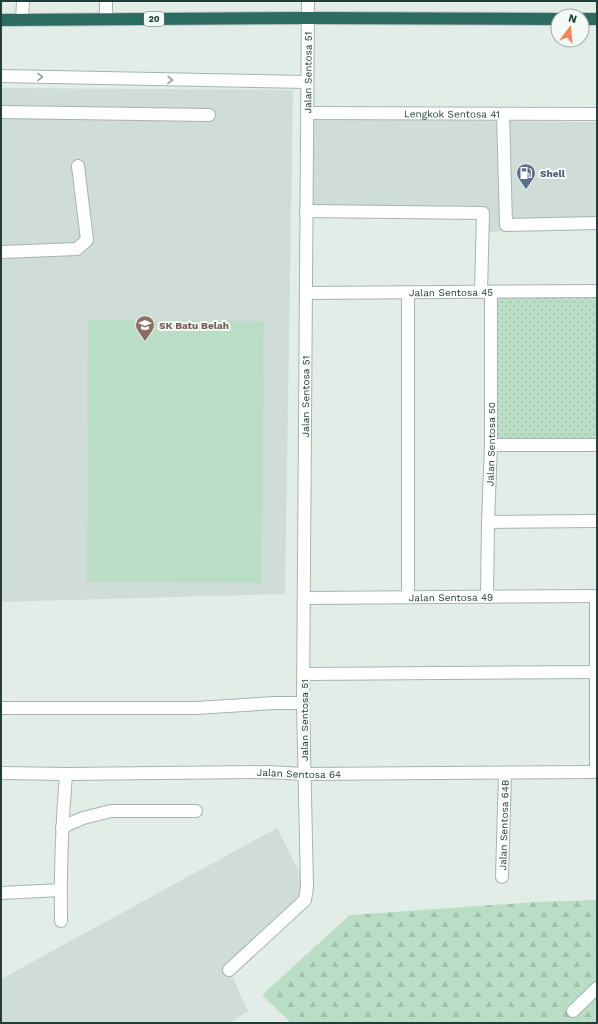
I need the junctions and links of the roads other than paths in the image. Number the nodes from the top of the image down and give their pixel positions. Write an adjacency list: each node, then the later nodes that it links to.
1 (23, 1): 8 (street)
2 (106, 1): 5 (street)
3 (308, 1): 4 (street, Jalan Sentosa 51)
4 (308, 18): 5 (highway, 20); 6 (highway, 20); 10 (street, Jalan Sentosa 51)
5 (106, 19): 8 (highway, 20)
6 (550, 19)
7 (1, 20): 8 (highway, 20)
8 (22, 20)
9 (1, 76): 10 (street, one-way to 10)
10 (307, 82): 12 (street, Jalan Sentosa 51)
11 (1, 112): 15 (street)
12 (307, 113): 13 (street, Lengkok Sentosa 41); 17 (street, Jalan Sentosa 51)
13 (503, 114): 14 (street, Lengkok Sentosa 41); 18 (street)
14 (597, 114)
15 (209, 115)
16 (78, 166): 19 (street)
17 (306, 211): 21 (street, Jalan Sentosa 50); 22 (street, Jalan Sentosa 51)
18 (597, 223)
19 (1, 252)
20 (597, 291): 21 (street, Jalan Sentosa 45)
21 (486, 292): 23 (street, Jalan Sentosa 45); 24 (street, Jalan Sentosa 50)
22 (306, 293): 23 (street, Jalan Sentosa 45); 31 (street, Jalan Sentosa 51)
23 (408, 293): 29 (street)
24 (491, 445): 25 (street); 27 (street, Jalan Sentosa 50)
25 (597, 445)
26 (597, 521): 27 (street)
27 (488, 522): 30 (street, Jalan Sentosa 50)
28 (596, 596): 30 (street, Jalan Sentosa 49); 32 (street)
29 (408, 597): 30 (street, Jalan Sentosa 49); 31 (street, Jalan Sentosa 49)
30 (487, 597)
31 (305, 598): 33 (street, Jalan Sentosa 51)
32 (597, 672): 33 (street); 36 (street)
33 (304, 674): 34 (street, Jalan Sentosa 51)
34 (303, 703): 35 (street); 40 (street, Jalan Sentosa 51)
35 (1, 708)
36 (597, 772): 38 (street, Jalan Sentosa 64)
37 (1, 773): 39 (street, Jalan Sentosa 64)
38 (505, 773): 40 (street, Jalan Sentosa 64); 43 (street, Jalan Sentosa 64B)
39 (66, 774): 40 (street, Jalan Sentosa 64); 42 (street)
40 (304, 774): 47 (street, Jalan Sentosa 51)
41 (196, 811): 42 (street)
42 (62, 827): 44 (street)
43 (502, 877)
44 (60, 890): 45 (street); 46 (street)
45 (1, 893)
46 (61, 921)
47 (229, 970)
48 (597, 988): 49 (street)
49 (573, 1011)

